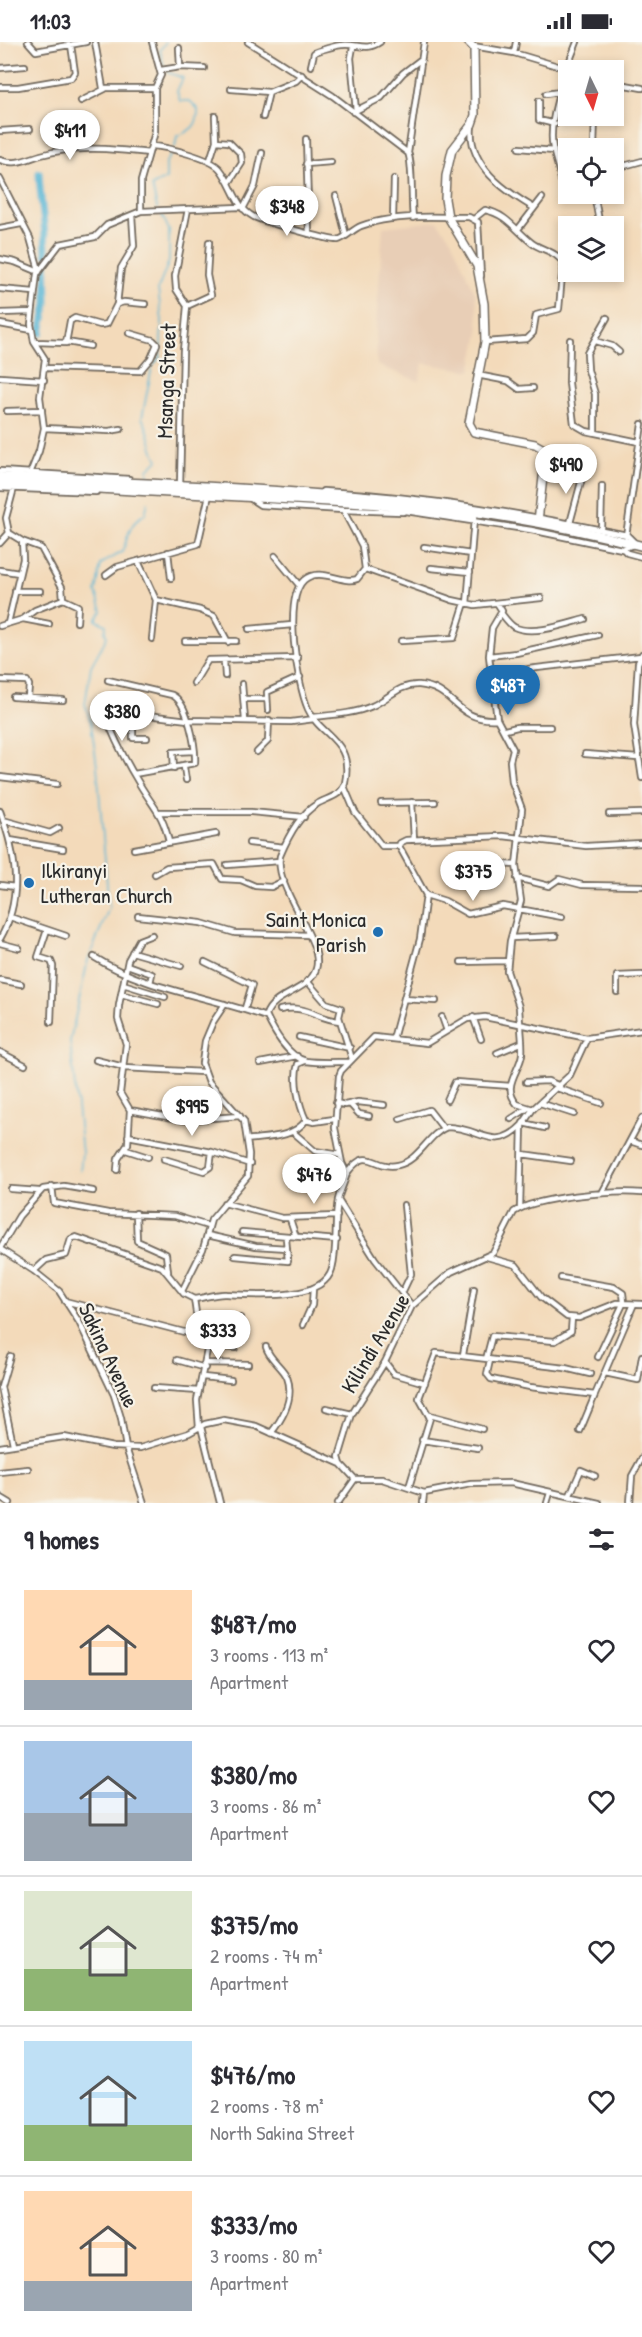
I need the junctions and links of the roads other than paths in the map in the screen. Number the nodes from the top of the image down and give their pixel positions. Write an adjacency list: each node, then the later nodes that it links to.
1 (28, 42): 15 (street)
2 (51, 42): 15 (street)
3 (86, 42): 14 (street)
4 (95, 42): 34 (street)
5 (152, 42): 28 (street)
6 (248, 42): 29 (street)
7 (380, 42): 16 (street)
8 (424, 42): 20 (street)
9 (501, 42): 18 (street)
10 (516, 42): 19 (street)
11 (577, 42): 21 (street)
12 (343, 43): 16 (street); 23 (street)
13 (470, 44): 18 (street); 45 (street)
14 (71, 45): 15 (street); 31 (street)
15 (57, 47)
16 (353, 47): 42 (street)
17 (180, 48): 24 (street)
18 (498, 49): 19 (street)
19 (514, 53): 25 (street)
20 (420, 60): 42 (street); 56 (street)
21 (572, 60)
22 (25, 66): 26 (street)
23 (311, 66)
24 (180, 67): 27 (street); 28 (street)
25 (558, 67)
26 (0, 68)
27 (204, 68)
28 (161, 70): 33 (street)
29 (302, 75): 36 (street); 42 (street)
30 (624, 84): 32 (street)
31 (0, 87)
32 (642, 87)
33 (155, 88): 34 (street); 51 (street)
34 (105, 89): 41 (street)
35 (231, 89): 36 (street)
36 (269, 92): 44 (street)
37 (558, 92): 38 (street)
38 (546, 94)
39 (539, 100): 46 (street)
40 (558, 100): 46 (street)
41 (81, 101)
42 (355, 112): 56 (street)
43 (215, 116): 50 (street)
44 (263, 117)
45 (472, 123): 70 (street); 74 (street)
46 (555, 124): 53 (street)
47 (30, 129): 48 (street)
48 (0, 131)
49 (306, 139): 61 (street)
50 (216, 141): 58 (street); 66 (street)
51 (152, 146): 54 (street); 58 (street)
52 (519, 148): 53 (street)
53 (554, 151): 63 (street)
54 (149, 153): 57 (street); 72 (street)
55 (262, 153): 69 (street)
56 (408, 153): 75 (street)
57 (0, 160)
58 (210, 160): 66 (street)
59 (330, 162): 61 (street)
60 (642, 162): 62 (street)
61 (306, 164): 81 (street)
62 (625, 165)
63 (558, 168)
64 (0, 178): 78 (street)
65 (394, 179): 77 (street)
66 (229, 183): 69 (street)
67 (336, 196): 82 (street)
68 (542, 198): 70 (street)
69 (242, 208): 71 (street); 81 (street)
70 (534, 208): 80 (street)
71 (188, 209): 72 (street); 91 (street, Msanga Street)
72 (141, 211): 73 (street)
73 (132, 215): 85 (street); 89 (street)
74 (448, 217): 75 (street); 76 (street); 86 (street)
75 (413, 218): 77 (street)
76 (475, 218): 80 (street); 86 (street)
77 (393, 219): 82 (street)
78 (21, 224): 79 (street); 85 (street)
79 (0, 228)
80 (519, 228): 102 (street)
81 (309, 234): 82 (street)
82 (346, 235)
83 (209, 242): 91 (street)
84 (0, 259): 85 (street)
85 (39, 271): 88 (street)
86 (481, 279): 102 (street)
87 (0, 289): 88 (street)
88 (34, 292): 92 (street)
89 (117, 304): 90 (street); 101 (street)
90 (145, 304)
91 (187, 306): 124 (street, Msanga Street)
92 (32, 312): 93 (street); 96 (street)
93 (0, 313)
94 (607, 318): 99 (street)
95 (0, 324): 96 (street)
96 (32, 330): 100 (street)
97 (129, 333): 105 (street)
98 (570, 340): 115 (street)
99 (595, 341): 104 (street); 115 (street)
100 (34, 342): 101 (street); 105 (street)
101 (67, 342): 103 (street)
102 (485, 342): 106 (street)
103 (90, 346)
104 (619, 352)
105 (46, 368): 108 (street)
106 (477, 375): 109 (street); 133 (street)
107 (0, 377): 108 (street)
108 (44, 380): 110 (street)
109 (533, 388)
110 (42, 410): 111 (street); 113 (street)
111 (7, 411)
112 (642, 424): 116 (street)
113 (44, 428): 114 (street); 119 (street)
114 (121, 429)
115 (595, 432): 116 (street)
116 (639, 442): 141 (street)
117 (0, 471): 119 (street)
118 (584, 471): 137 (street)
119 (29, 476): 120 (highway); 122 (highway); 124 (street)
120 (0, 477)
121 (0, 483): 122 (highway)
122 (52, 483): 123 (highway)
123 (84, 484): 124 (highway); 128 (highway)
124 (181, 484): 133 (highway)
125 (602, 486): 138 (street)
126 (0, 488): 127 (street)
127 (14, 489): 128 (street); 135 (street)
128 (135, 491): 129 (highway)
129 (209, 495): 130 (highway); 145 (street)
130 (248, 497): 131 (highway); 132 (street)
131 (399, 509): 132 (street); 134 (highway)
132 (343, 510): 151 (street)
133 (538, 516): 136 (highway); 137 (street)
134 (474, 519): 136 (highway); 141 (street); 146 (street)
135 (3, 521): 139 (street)
136 (547, 526): 137 (highway)
137 (569, 527): 138 (street); 141 (highway)
138 (601, 530): 141 (street)
139 (9, 533): 140 (street); 142 (street)
140 (22, 541): 154 (street); 161 (street)
141 (625, 542): 143 (highway); 148 (street)
142 (0, 543)
143 (639, 545)
144 (424, 547): 146 (street)
145 (168, 552): 149 (street); 156 (street)
146 (471, 554): 153 (street)
147 (275, 555): 157 (street)
148 (642, 557)
149 (138, 561): 155 (street); 162 (street)
150 (430, 568): 153 (street)
151 (365, 569): 157 (street); 163 (street)
152 (0, 570): 154 (street)
153 (470, 572): 163 (street)
154 (19, 573): 158 (street)
155 (106, 575)
156 (171, 578)
157 (299, 585): 171 (street)
158 (15, 591): 159 (street); 169 (street)
159 (40, 591)
160 (541, 598): 164 (street)
161 (63, 599): 166 (street); 168 (street)
162 (156, 600): 175 (street); 179 (street)
163 (466, 603): 164 (street); 178 (street)
164 (497, 603): 165 (street)
165 (501, 613): 167 (street); 181 (street)
166 (23, 619): 169 (street); 170 (street)
167 (585, 619)
168 (77, 622)
169 (8, 623): 172 (street)
170 (49, 624)
171 (292, 625): 173 (street); 182 (street)
172 (0, 626)
173 (249, 629)
174 (598, 635): 181 (street)
175 (152, 639)
176 (186, 641): 179 (street)
177 (236, 641): 179 (street)
178 (401, 641)
179 (228, 642)
180 (641, 655): 188 (street); 191 (street)
181 (489, 656): 188 (street)
182 (298, 658): 183 (street); 185 (street)
183 (224, 661): 184 (street); 189 (street)
184 (225, 676)
185 (300, 676): 196 (street); 200 (street)
186 (0, 680): 194 (street)
187 (108, 680): 202 (street)
188 (492, 681): 201 (street)
189 (194, 683)
190 (242, 684): 195 (street)
191 (636, 695): 193 (street); 208 (street)
192 (13, 697): 194 (street)
193 (642, 697)
194 (28, 698): 197 (street)
195 (244, 699): 196 (street); 203 (street)
196 (266, 699): 198 (street)
197 (63, 700)
198 (268, 710)
199 (133, 713): 202 (street); 207 (street); 216 (street)
200 (314, 718): 201 (street); 204 (street); 221 (street)
201 (497, 719): 206 (street)
202 (188, 720): 203 (street); 210 (street)
203 (245, 720): 204 (street)
204 (269, 720): 211 (street)
205 (550, 727): 206 (street)
206 (505, 730): 233 (street)
207 (147, 738)
208 (635, 738): 209 (street); 213 (street)
209 (642, 738)
210 (194, 751): 214 (street); 215 (street)
211 (257, 752)
212 (585, 754): 213 (street)
213 (638, 758): 218 (street)
214 (184, 766): 215 (street); 219 (street)
215 (174, 768): 216 (street)
216 (134, 774): 226 (street)
217 (0, 777): 220 (street)
218 (642, 778)
219 (186, 780)
220 (57, 784)
221 (344, 786): 229 (street); 239 (street)
222 (412, 802): 223 (street); 224 (street); 235 (street)
223 (435, 802)
224 (381, 803)
225 (0, 811): 230 (street)
226 (160, 812): 229 (street); 236 (street)
227 (642, 813): 228 (street)
228 (609, 814)
229 (304, 817): 240 (street)
230 (3, 820): 231 (street); 234 (street)
231 (59, 828)
232 (216, 834): 236 (street)
233 (520, 837): 235 (street); 238 (street); 246 (street)
234 (10, 840): 241 (street); 252 (street)
235 (414, 840): 239 (street)
236 (169, 842): 242 (street)
237 (249, 843): 240 (street)
238 (642, 843)
239 (399, 846): 253 (street)
240 (284, 847): 243 (street)
241 (63, 849)
242 (134, 849)
243 (279, 861): 245 (street); 249 (street)
244 (499, 864): 246 (street)
245 (227, 865)
246 (516, 865): 248 (street)
247 (155, 874): 249 (street)
248 (517, 878): 251 (street); 254 (street)
249 (284, 881): 260 (street)
250 (0, 885): 252 (street)
251 (642, 886)
252 (15, 887): 256 (street)
253 (426, 895): 254 (street); 283 (street)
254 (520, 909): 257 (street); 263 (street)
255 (138, 916): 260 (street)
256 (10, 917): 258 (street); 264 (street)
257 (562, 917)
258 (48, 930): 261 (street); 293 (street)
259 (152, 935): 266 (street)
260 (309, 935): 276 (street)
261 (66, 936)
262 (556, 936): 263 (street)
263 (511, 938): 268 (street)
264 (0, 941): 265 (street)
265 (19, 948)
266 (132, 952): 271 (street); 272 (street)
267 (94, 957): 273 (street)
268 (507, 961): 270 (street); 294 (street)
269 (205, 962): 287 (street)
270 (461, 962)
271 (127, 965): 273 (street); 277 (street)
272 (181, 966)
273 (125, 975): 277 (street); 279 (street)
274 (642, 975): 280 (street)
275 (0, 980): 278 (street)
276 (307, 981): 289 (street); 292 (street)
277 (150, 983): 286 (street)
278 (21, 984)
279 (123, 984): 281 (street); 282 (street)
280 (617, 992)
281 (121, 994): 285 (street); 311 (street)
282 (165, 997)
283 (404, 999): 284 (street); 299 (street)
284 (436, 1001)
285 (158, 1004)
286 (225, 1004): 287 (street); 312 (street)
287 (245, 1008): 289 (street)
288 (280, 1010): 292 (street)
289 (266, 1017): 305 (street)
290 (442, 1017): 296 (street)
291 (474, 1017): 294 (street); 296 (street); 300 (street)
292 (340, 1021): 302 (street)
293 (51, 1022)
294 (520, 1024): 298 (street); 301 (street)
295 (642, 1030): 298 (street)
296 (447, 1031): 299 (street)
297 (298, 1037): 302 (street)
298 (587, 1038): 315 (street)
299 (393, 1039): 308 (street)
300 (481, 1040)
301 (522, 1043): 304 (street); 314 (street)
302 (350, 1048): 308 (street)
303 (0, 1052): 310 (street)
304 (497, 1053)
305 (297, 1056): 307 (street); 309 (street)
306 (96, 1060): 311 (street)
307 (305, 1061): 308 (street); 331 (street)
308 (350, 1061): 317 (street)
309 (260, 1063)
310 (25, 1065)
311 (124, 1068): 312 (street); 323 (street)
312 (204, 1072): 325 (street)
313 (526, 1082): 315 (street)
314 (511, 1086): 316 (street); 322 (street)
315 (559, 1087): 318 (street); 319 (street)
316 (447, 1100)
317 (336, 1102): 320 (street); 328 (street)
318 (540, 1103): 322 (street); 324 (street)
319 (601, 1103)
320 (350, 1104): 321 (street); 326 (street)
321 (384, 1105)
322 (531, 1108): 330 (street); 332 (street)
323 (130, 1110): 325 (street); 336 (street)
324 (574, 1114)
325 (240, 1116): 337 (street)
326 (369, 1116)
327 (642, 1118): 338 (street)
328 (334, 1119): 331 (street); 343 (street)
329 (400, 1119): 333 (street)
330 (511, 1119)
331 (306, 1120): 335 (street)
332 (523, 1124): 333 (street); 334 (street); 342 (street)
333 (443, 1128): 349 (street)
334 (545, 1128)
335 (293, 1132): 337 (street); 343 (street)
336 (129, 1136): 340 (street); 341 (street)
337 (247, 1140): 347 (street)
338 (630, 1141): 339 (street); 356 (street)
339 (642, 1146)
340 (126, 1150): 344 (street); 348 (street)
341 (212, 1152): 345 (street); 347 (street)
342 (522, 1154): 346 (street); 361 (street)
343 (340, 1155): 349 (street)
344 (147, 1157)
345 (164, 1159)
346 (571, 1161)
347 (250, 1164): 359 (street)
348 (117, 1170)
349 (347, 1173): 350 (street)
350 (343, 1184): 352 (street); 358 (street)
351 (52, 1186): 354 (street); 355 (street); 362 (street)
352 (315, 1187)
353 (11, 1189): 354 (street)
354 (39, 1191): 372 (street)
355 (93, 1191)
356 (602, 1193): 357 (street); 361 (street)
357 (642, 1193)
358 (338, 1200): 363 (street); 381 (street)
359 (224, 1203): 364 (street); 365 (street)
360 (404, 1205): 381 (street)
361 (520, 1208): 374 (street)
362 (136, 1213): 365 (street); 376 (street)
363 (337, 1216): 364 (street); 370 (street)
364 (290, 1219): 368 (street)
365 (208, 1226): 367 (street)
366 (242, 1232): 369 (street)
367 (207, 1235): 371 (street); 380 (street)
368 (296, 1237): 369 (street); 370 (street)
369 (286, 1238): 371 (street)
370 (337, 1240): 378 (street)
371 (287, 1248): 373 (street)
372 (0, 1249): 375 (street, Sakina Avenue)
373 (235, 1256)
374 (487, 1257): 387 (street, Kilindi Avenue); 389 (street)
375 (34, 1271): 376 (street); 383 (street, Sakina Avenue)
376 (168, 1272): 380 (street)
377 (561, 1278): 384 (street)
378 (313, 1288): 382 (street); 390 (street)
379 (474, 1289): 396 (street)
380 (182, 1291): 382 (street)
381 (402, 1293): 387 (street)
382 (194, 1299): 391 (street)
383 (65, 1301): 392 (street); 423 (street, Sakina Avenue)
384 (624, 1302): 385 (street); 389 (street); 399 (street)
385 (634, 1304): 386 (street); 405 (street)
386 (642, 1304)
387 (412, 1306): 402 (street, Kilindi Avenue)
388 (240, 1318): 391 (street)
389 (572, 1318): 400 (street)
390 (303, 1325)
391 (204, 1329): 392 (street)
392 (207, 1338): 393 (street)
393 (208, 1346): 395 (street); 404 (street)
394 (266, 1347): 419 (street)
395 (236, 1348)
396 (463, 1355): 400 (street); 409 (street)
397 (10, 1356): 421 (street)
398 (642, 1356): 405 (street)
399 (598, 1357)
400 (488, 1359): 406 (street); 412 (street)
401 (177, 1360): 404 (street)
402 (385, 1362): 409 (street); 414 (street, Kilindi Avenue)
403 (248, 1364): 404 (street)
404 (206, 1366): 407 (street)
405 (604, 1373): 412 (street)
406 (590, 1374)
407 (203, 1377): 408 (street); 411 (street)
408 (231, 1380)
409 (425, 1383): 415 (street)
410 (154, 1388): 411 (street)
411 (199, 1391): 416 (street)
412 (595, 1395): 418 (street)
413 (326, 1408): 414 (street)
414 (352, 1414): 426 (street, Kilindi Avenue)
415 (430, 1415): 417 (street); 420 (street)
416 (200, 1427): 419 (street); 423 (street); 438 (street)
417 (482, 1429)
418 (580, 1431)
419 (271, 1433): 426 (street)
420 (422, 1440): 424 (street); 431 (street)
421 (13, 1444): 422 (street); 423 (street)
422 (0, 1447)
423 (126, 1448): 437 (street, Sakina Avenue)
424 (478, 1448)
425 (642, 1458): 443 (street)
426 (341, 1464): 430 (street)
427 (28, 1469): 428 (street)
428 (0, 1472)
429 (595, 1476): 434 (street)
430 (355, 1479): 431 (street); 439 (street)
431 (409, 1487): 432 (street)
432 (424, 1493): 433 (street); 440 (street)
433 (550, 1493): 434 (street); 441 (street)
434 (570, 1495): 442 (street)
435 (0, 1497): 436 (street)
436 (10, 1503)
437 (144, 1503)
438 (220, 1503)
439 (338, 1503)
440 (423, 1503)
441 (547, 1503)
442 (599, 1503)
443 (630, 1503)

